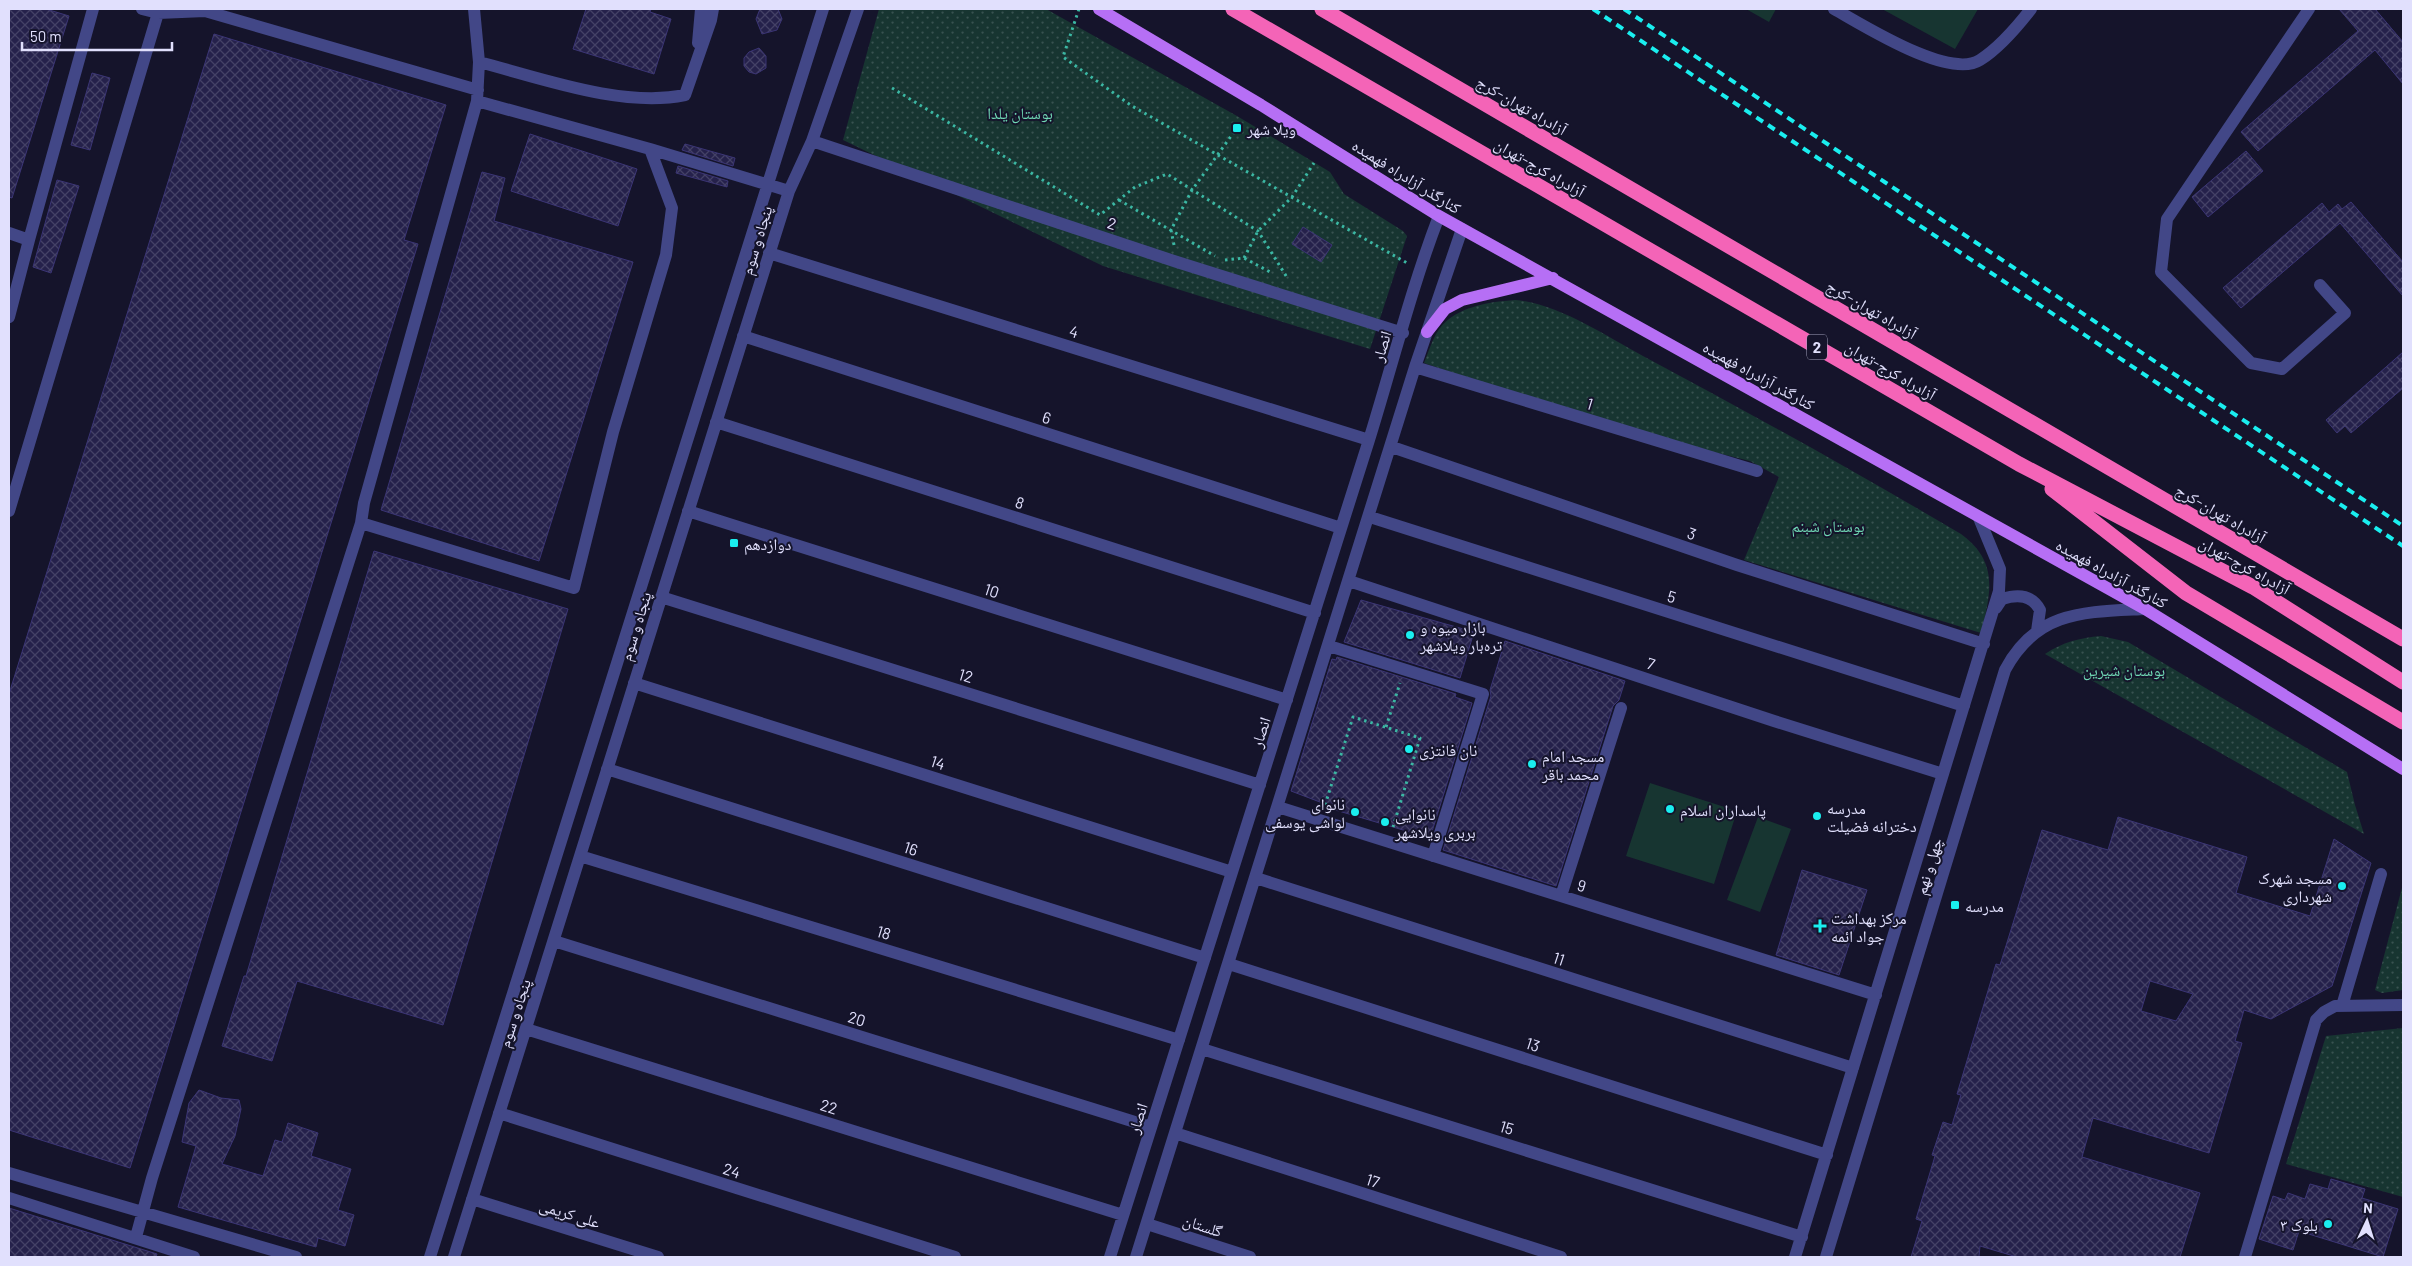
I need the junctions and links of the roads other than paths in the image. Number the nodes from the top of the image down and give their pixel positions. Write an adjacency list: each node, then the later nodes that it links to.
1 (93, 9): 25 (street)
2 (142, 9): 14 (street)
3 (474, 9): 15 (street)
4 (701, 9): 16 (street)
5 (713, 9): 16 (street)
6 (823, 9): 20 (street, پنجاه و سوم)
7 (858, 9): 18 (street, پنجاه و سوم)
8 (1099, 9): 22 (main road, کنارگذر آزادراه فهمیده)
9 (1233, 9): 37 (highway, آزادراه کرج-تهران / 2)
10 (1322, 9): 51 (highway, آزادراه تهران-کرج)
11 (1834, 9): 12 (street)
12 (2031, 9)
13 (2309, 9): 28 (street)
14 (158, 13): 17 (street); 39 (street)
15 (479, 62): 16 (street); 17 (street)
16 (696, 65)
17 (478, 96): 19 (street); 43 (street)
18 (812, 140): 21 (street, پنجاه و سوم); 31 (street, 2)
19 (650, 149): 20 (street); 43 (street)
20 (767, 185): 21 (street); 95 (street, پنجاه و سوم)
21 (789, 191): 26 (street, پنجاه و سوم)
22 (1439, 216): 23 (main road, کنارگذر آزادراه فهمیده); 31 (street, انصار)
23 (1462, 229): 27 (main road, کنارگذر آزادراه فهمیده); 30 (street)
24 (9, 233): 25 (street)
25 (28, 240): 29 (street)
26 (769, 253): 32 (street, پنجاه و سوم); 35 (street, 4)
27 (1553, 278): 30 (main road); 42 (main road, کنارگذر آزادراه فهمیده)
28 (2320, 285)
29 (9, 317)
30 (1427, 332): 33 (street)
31 (1403, 333): 35 (street, انصار)
32 (743, 336): 34 (street, پنجاه و سوم); 44 (street, 6)
33 (1415, 367): 36 (street); 38 (street, 1)
34 (716, 422): 40 (street, پنجاه و سوم); 48 (street, 8)
35 (1369, 440): 44 (street, انصار)
36 (1392, 447): 41 (street); 52 (street, 3)
37 (2019, 464): 54 (highway, آزادراه کرج-تهران / 2); 59 (highway)
38 (1756, 471)
39 (9, 511)
40 (688, 511): 46 (street, پنجاه و سوم); 56 (street, 10)
41 (1370, 516): 45 (street); 57 (street, 5)
42 (1979, 518): 47 (main road, کنارگذر آزادراه فهمیده); 49 (street, چهل و نهم)
43 (361, 524): 88 (street)
44 (1341, 528): 48 (street, انصار)
45 (1349, 582): 53 (street); 62 (street, 7)
46 (661, 597): 55 (street, پنجاه و سوم); 63 (street, 12)
47 (2145, 609): 50 (street, چهل و نهم); 61 (main road, کنارگذر آزادراه فهمیده)
48 (1315, 613): 56 (street, انصار)
49 (1992, 614): 50 (street); 52 (street, چهل و نهم)
50 (2036, 630): 104 (street, چهل و نهم)
51 (2403, 639)
52 (1984, 644): 57 (street, چهل و نهم)
53 (1329, 646): 64 (street); 66 (street)
54 (2403, 682)
55 (634, 683): 60 (street, پنجاه و سوم); 67 (street, 14)
56 (1287, 700): 63 (street, انصار)
57 (1964, 706): 62 (street, چهل و نهم)
58 (1620, 708): 70 (street)
59 (2403, 722)
60 (607, 769): 65 (street, پنجاه و سوم); 72 (street, 16)
61 (2403, 769)
62 (1943, 774): 74 (street, چهل و نهم)
63 (1260, 785): 67 (street, انصار)
64 (1278, 807): 66 (street, 9); 69 (street)
65 (580, 856): 71 (street, پنجاه و سوم); 78 (street, 18)
66 (1433, 856): 70 (street, 9)
67 (1232, 872): 72 (street, انصار)
68 (2381, 874): 76 (street)
69 (1256, 878): 73 (street); 80 (street, 11)
70 (1561, 896): 74 (street, 9)
71 (554, 941): 77 (street, پنجاه و سوم); 82 (street, 20)
72 (1205, 958): 78 (street, انصار)
73 (1229, 964): 79 (street); 84 (street, 13)
74 (1876, 995): 80 (street, چهل و نهم)
75 (2403, 1005): 76 (street)
76 (2342, 1006): 105 (street)
77 (526, 1029): 81 (street, پنجاه و سوم); 89 (street, 22)
78 (1179, 1040): 82 (street, انصار)
79 (1202, 1049): 83 (street); 91 (street, 15)
80 (1853, 1068): 84 (street, چهل و نهم)
81 (499, 1113): 87 (street, پنجاه و سوم); 98 (street, 24)
82 (1151, 1127): 89 (street, انصار)
83 (1175, 1133): 90 (street); 102 (street, 17)
84 (1827, 1155): 91 (street, چهل و نهم)
85 (9, 1173): 88 (street)
86 (9, 1198): 92 (street)
87 (472, 1199): 96 (street, پنجاه و سوم); 97 (street, علی کریمی)
88 (142, 1213): 92 (street); 94 (street)
89 (1123, 1215): 99 (street, انصار)
90 (1147, 1224): 100 (street); 101 (street, گلستان)
91 (1802, 1236): 103 (street, چهل و نهم)
92 (136, 1237): 93 (street)
93 (194, 1257)
94 (296, 1257)
95 (430, 1257)
96 (454, 1257)
97 (658, 1257)
98 (955, 1257)
99 (1110, 1257)
100 (1136, 1257)
101 (1250, 1257)
102 (1561, 1257)
103 (1795, 1257)
104 (1826, 1257)
105 (2245, 1257)

